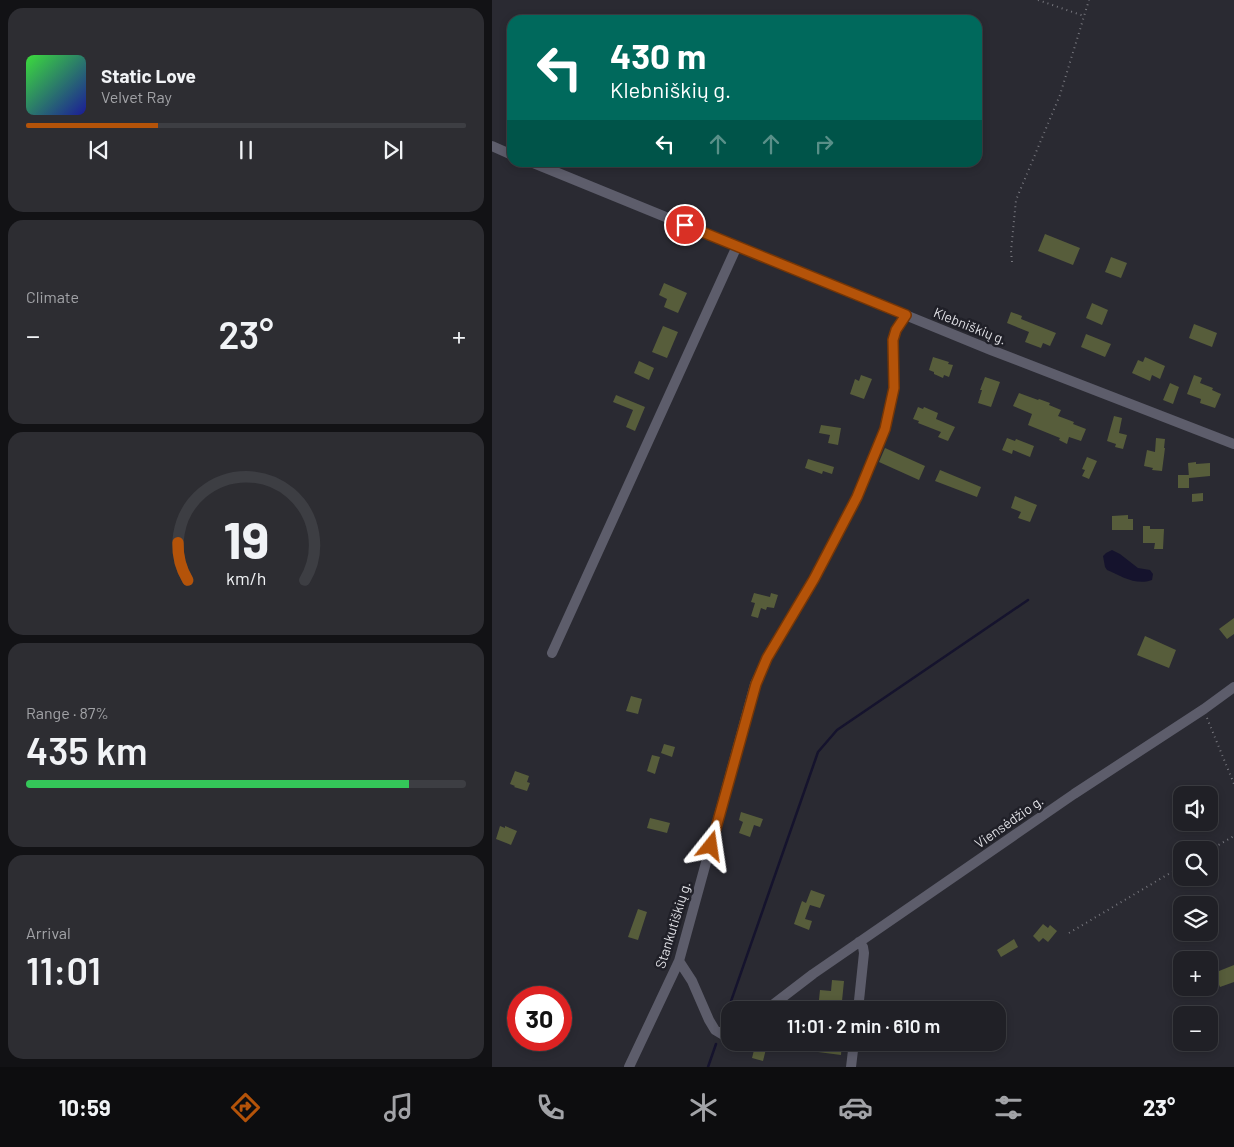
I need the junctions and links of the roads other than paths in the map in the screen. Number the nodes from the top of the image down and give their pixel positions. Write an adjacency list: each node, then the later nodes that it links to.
1 (492, 146): 2 (street)
2 (507, 153)
3 (543, 167): 4 (street, Klebniškių g.)
4 (737, 246): 5 (street, Klebniškių g.); 7 (street)
5 (906, 315): 6 (street, Klebniškių g.); 10 (street, Stankutiškių g.)
6 (1234, 444)
7 (552, 653)
8 (1234, 687): 9 (street, Viensėdžio g.)
9 (859, 942): 11 (street, Viensėdžio g.); 12 (street)
10 (679, 961): 13 (street); 15 (street, Stankutiškių g.)
11 (778, 1001)
12 (859, 1001)
13 (721, 1034)
14 (853, 1051): 16 (street)
15 (629, 1067)
16 (851, 1067)

